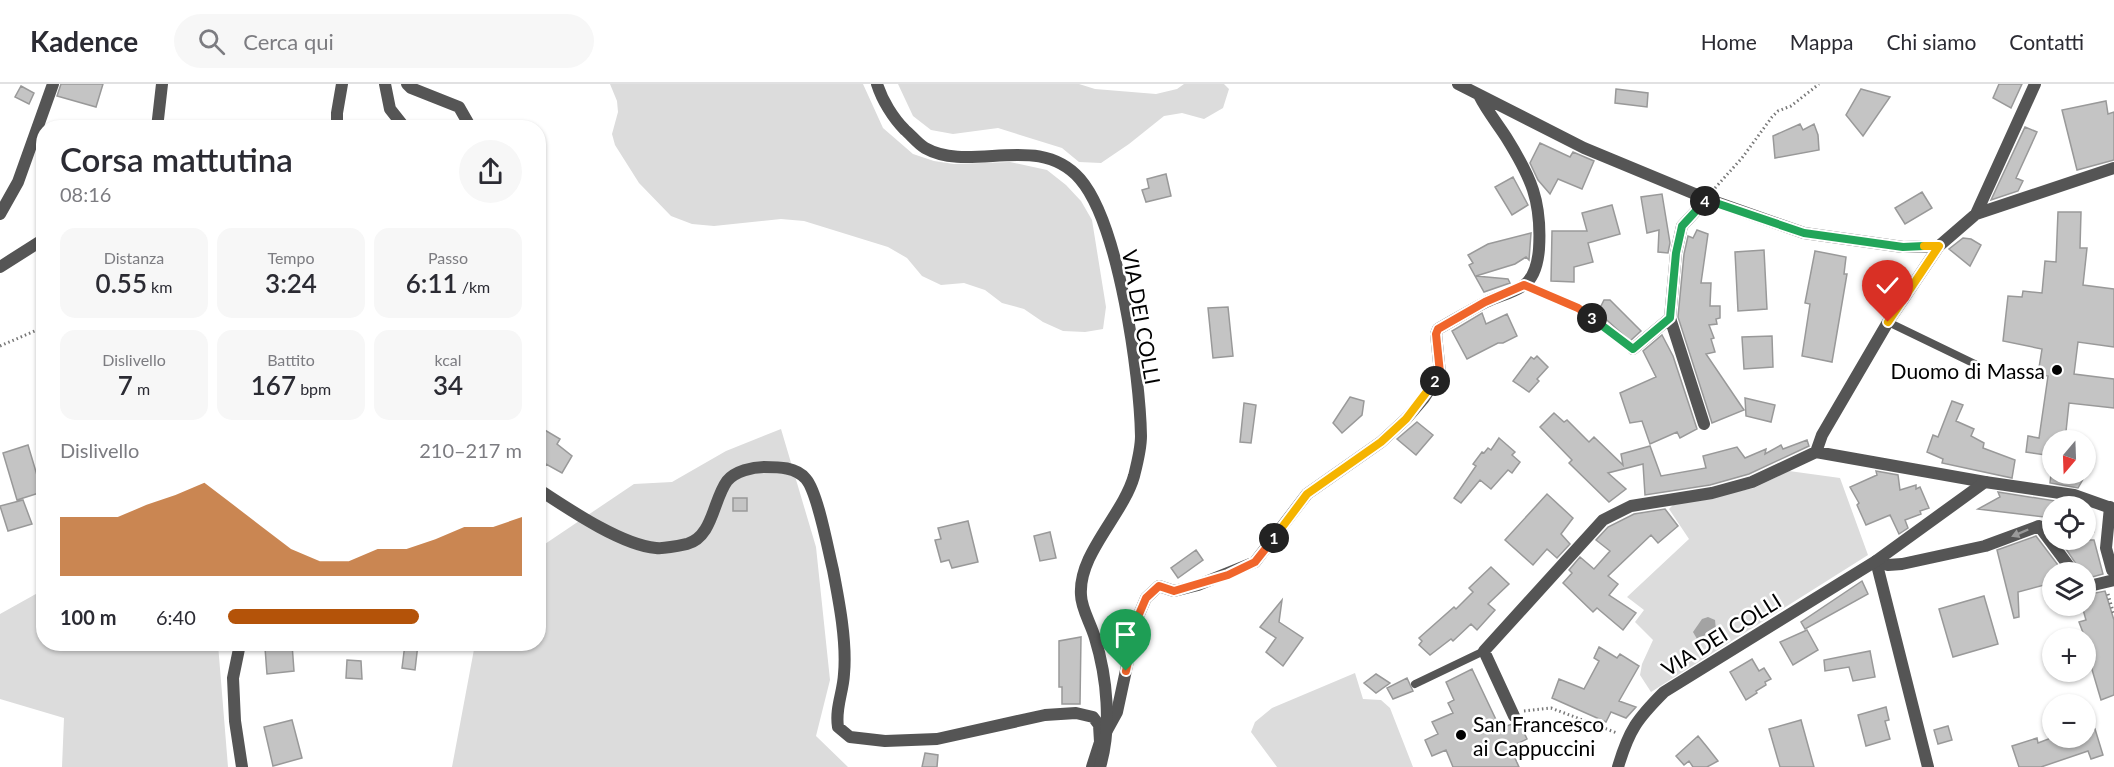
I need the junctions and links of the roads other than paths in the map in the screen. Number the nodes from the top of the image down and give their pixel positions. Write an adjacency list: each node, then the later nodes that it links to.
1 (53, 84): 10 (street)
2 (162, 84): 11 (street)
3 (342, 84): 12 (street)
4 (385, 84): 13 (street)
5 (407, 84): 14 (street)
6 (877, 84): 40 (street, VIA DEI COLLI)
7 (1458, 84): 9 (street)
8 (2035, 84): 19 (street)
9 (1479, 95): 17 (street); 40 (street)
10 (40, 120)
11 (158, 120)
12 (337, 120)
13 (399, 120)
14 (467, 120)
15 (36, 132): 18 (street)
16 (2114, 168): 19 (street)
17 (1707, 200): 21 (street); 23 (street)
18 (0, 214)
19 (1976, 214): 21 (street)
20 (36, 244): 22 (street)
21 (1939, 246): 24 (street)
22 (0, 267)
23 (1670, 318): 25 (street); 27 (street)
24 (1888, 322): 26 (lane); 28 (street)
25 (1633, 349)
26 (1977, 365)
27 (1704, 424)
28 (1816, 452): 29 (street); 37 (street)
29 (1985, 482): 31 (street); 32 (street, VIA DEI COLLI)
30 (546, 494): 42 (street)
31 (2113, 506): 34 (street)
32 (1876, 561): 33 (street, one-way to 32); 44 (street, VIA DEI COLLI); 45 (street)
33 (2066, 562)
34 (2113, 575): 35 (street)
35 (2096, 582)
36 (239, 651): 41 (street)
37 (1484, 651): 38 (lane); 39 (street)
38 (1415, 684)
39 (1514, 716)
40 (1106, 732): 43 (street, VIA DEI COLLI)
41 (242, 767)
42 (1092, 767)
43 (1100, 767)
44 (1618, 767)
45 (1928, 767)

